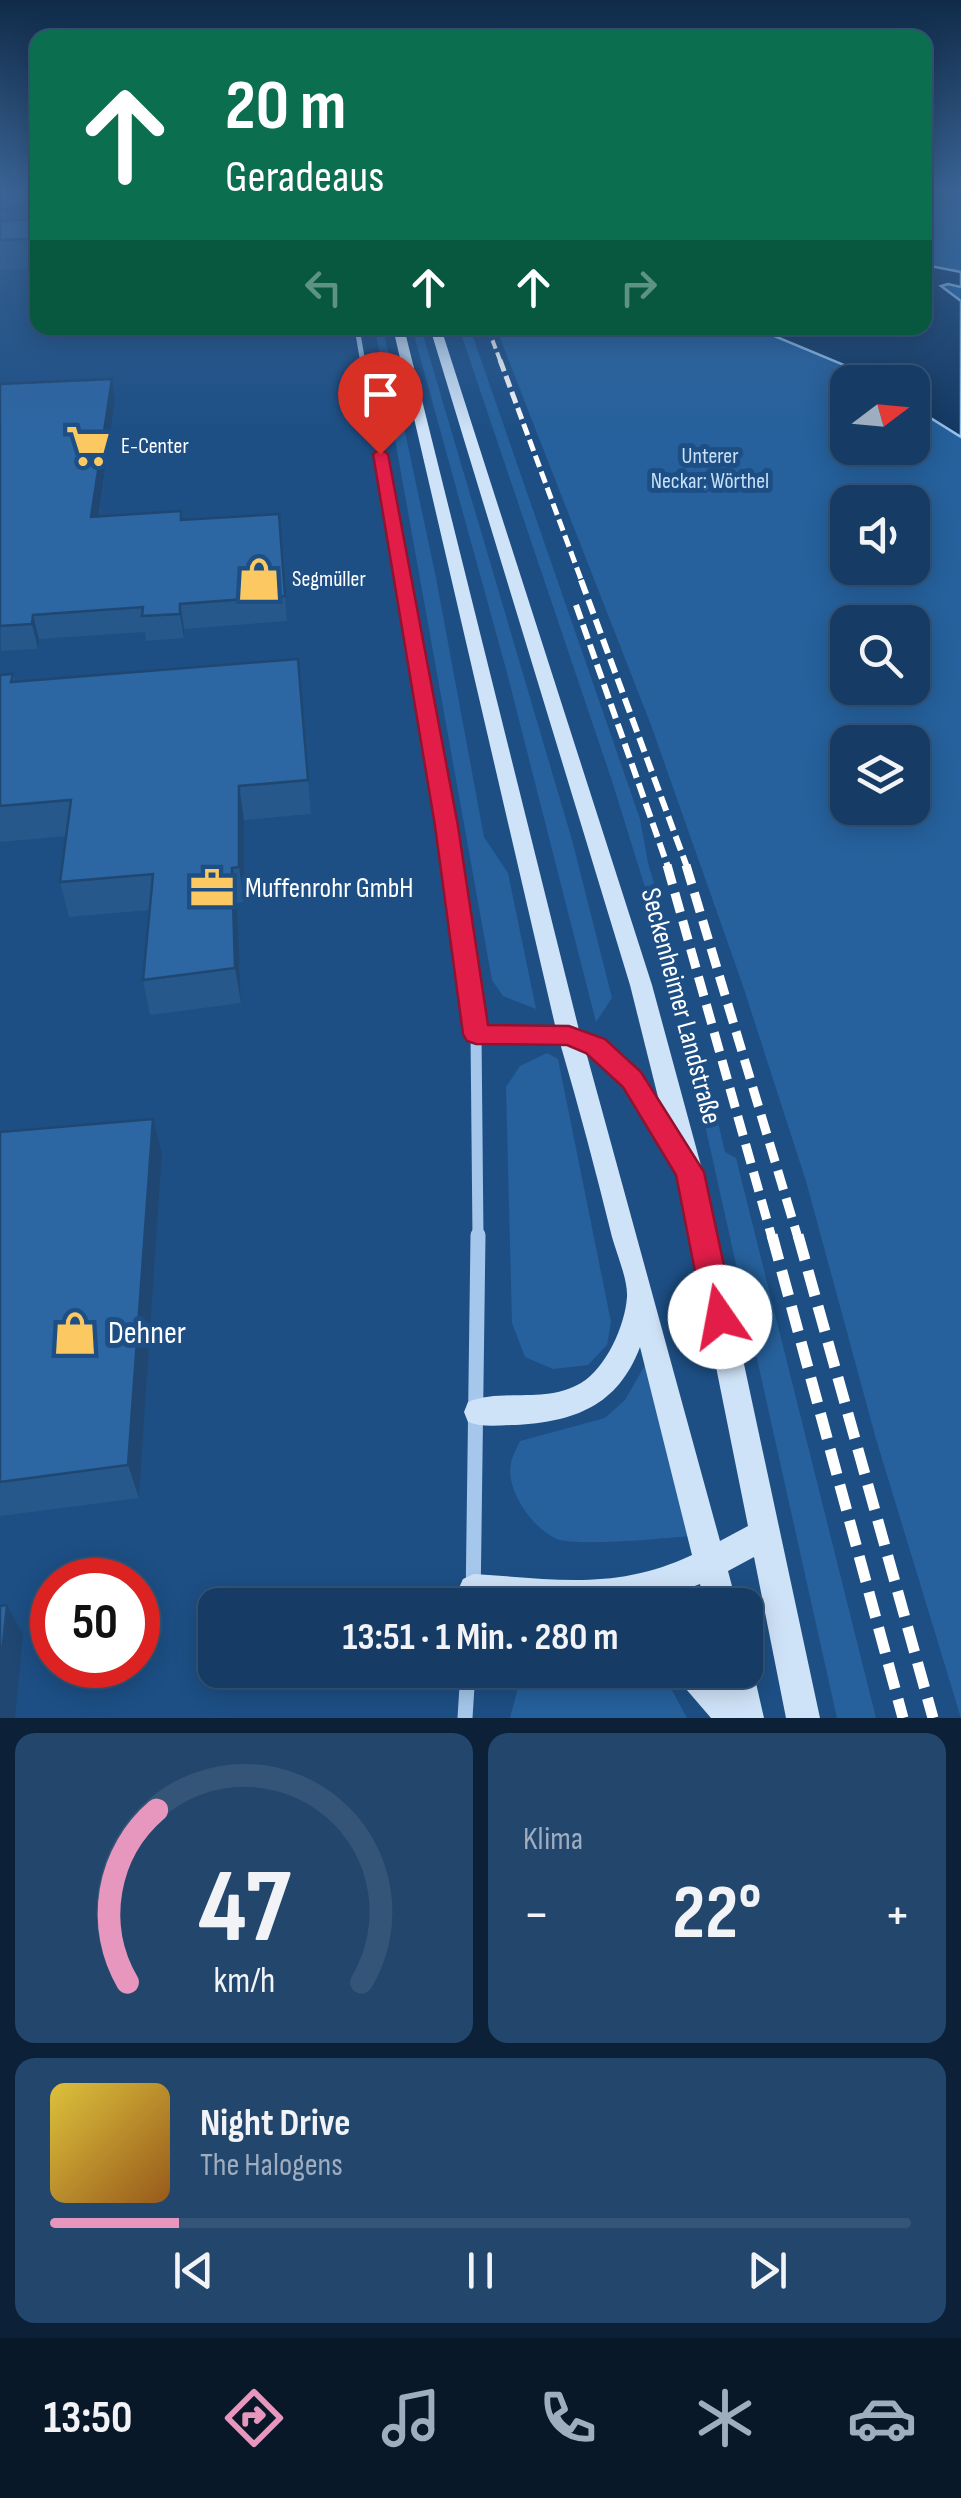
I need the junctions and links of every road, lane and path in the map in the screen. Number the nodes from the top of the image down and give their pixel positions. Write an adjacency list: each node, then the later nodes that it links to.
1 (357, 335): 4 (street)
2 (400, 335): 5 (main road)
3 (436, 335): 6 (main road, Seckenheimer Landstraße)
4 (476, 1034): 5 (main road); 8 (street)
5 (569, 1036): 6 (main road); 7 (main road)
6 (690, 1172): 9 (main road, Seckenheimer Landstraße)
7 (640, 1297): 8 (main road); 10 (main road)
8 (478, 1412): 11 (street)
9 (764, 1534): 10 (main road); 20 (main road, Seckenheimer Landstraße)
10 (711, 1563): 12 (main road); 13 (main road)
11 (473, 1588)
12 (647, 1588)
13 (717, 1588)
14 (466, 1688): 17 (street)
15 (707, 1688): 18 (main road)
16 (740, 1688): 19 (main road)
17 (464, 1718)
18 (733, 1718)
19 (746, 1718)
20 (804, 1718)

